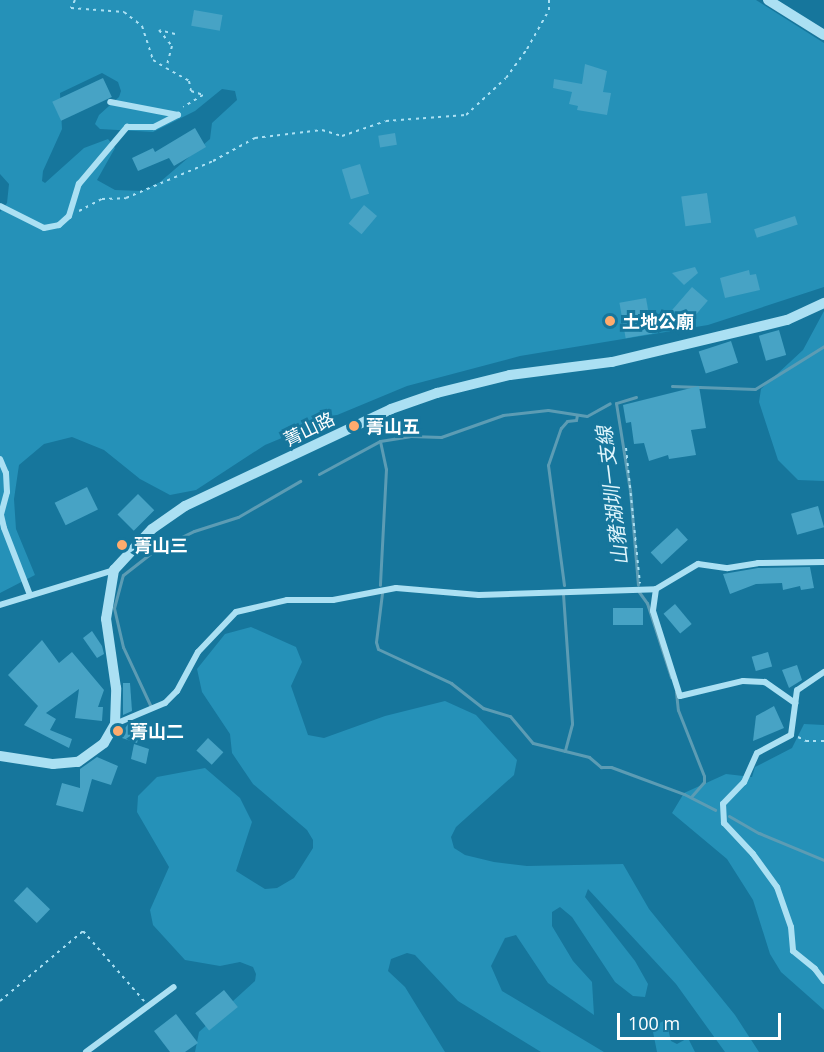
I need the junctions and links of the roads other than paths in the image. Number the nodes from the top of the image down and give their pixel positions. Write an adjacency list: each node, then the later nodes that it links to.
1 (768, 0): 2 (street)
2 (824, 35)
3 (110, 102): 4 (street)
4 (0, 206)
5 (824, 303): 8 (street, 菁山路)
6 (0, 459): 10 (street)
7 (824, 562): 9 (street)
8 (114, 570): 10 (street); 14 (street)
9 (656, 589): 13 (street); 14 (street)
10 (30, 595): 11 (street)
11 (0, 607)
12 (824, 672): 13 (street)
13 (795, 703): 16 (street)
14 (115, 724): 15 (street)
15 (0, 756)
16 (824, 981)
17 (174, 987): 18 (street)
18 (86, 1052)

